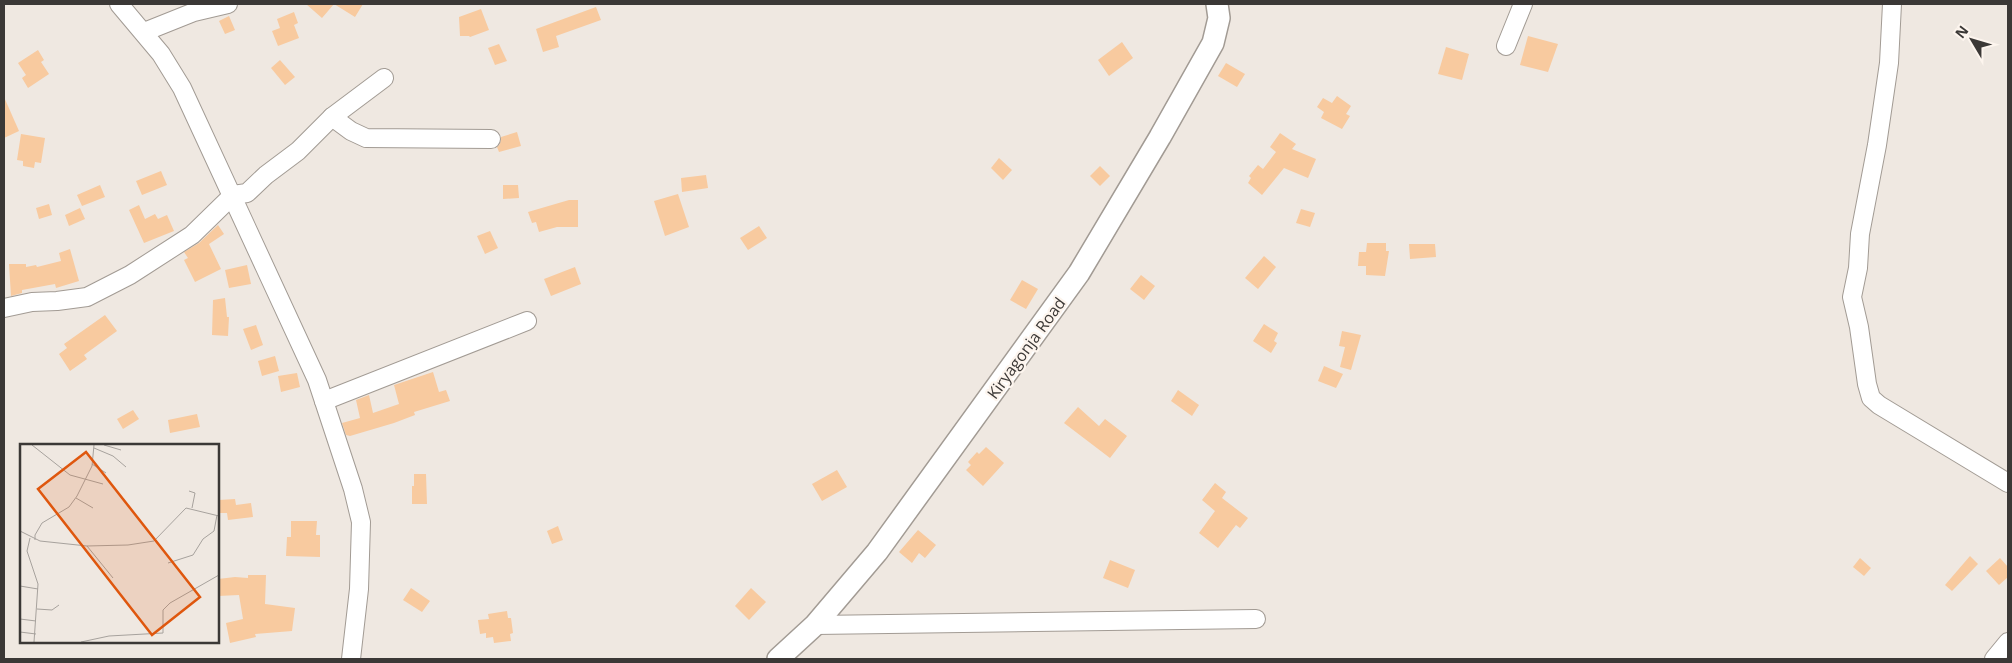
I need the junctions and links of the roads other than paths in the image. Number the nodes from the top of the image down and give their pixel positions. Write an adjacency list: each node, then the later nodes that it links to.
1 (119, 4): 6 (street)
2 (228, 4): 6 (street)
3 (1217, 4): 17 (street, Kiryagonja Road)
4 (1523, 4): 7 (street)
5 (1892, 4): 15 (street)
6 (144, 32): 11 (street)
7 (1506, 46)
8 (384, 78): 9 (street)
9 (332, 117): 10 (street); 11 (street)
10 (491, 139)
11 (233, 195): 12 (street); 14 (street)
12 (4, 308)
13 (527, 320): 14 (street)
14 (324, 401): 19 (street)
15 (2008, 483)
16 (1256, 619): 17 (street)
17 (815, 626): 20 (street, Kiryagonja Road)
18 (2008, 642): 21 (street)
19 (351, 659)
20 (778, 659)
21 (1994, 659)

